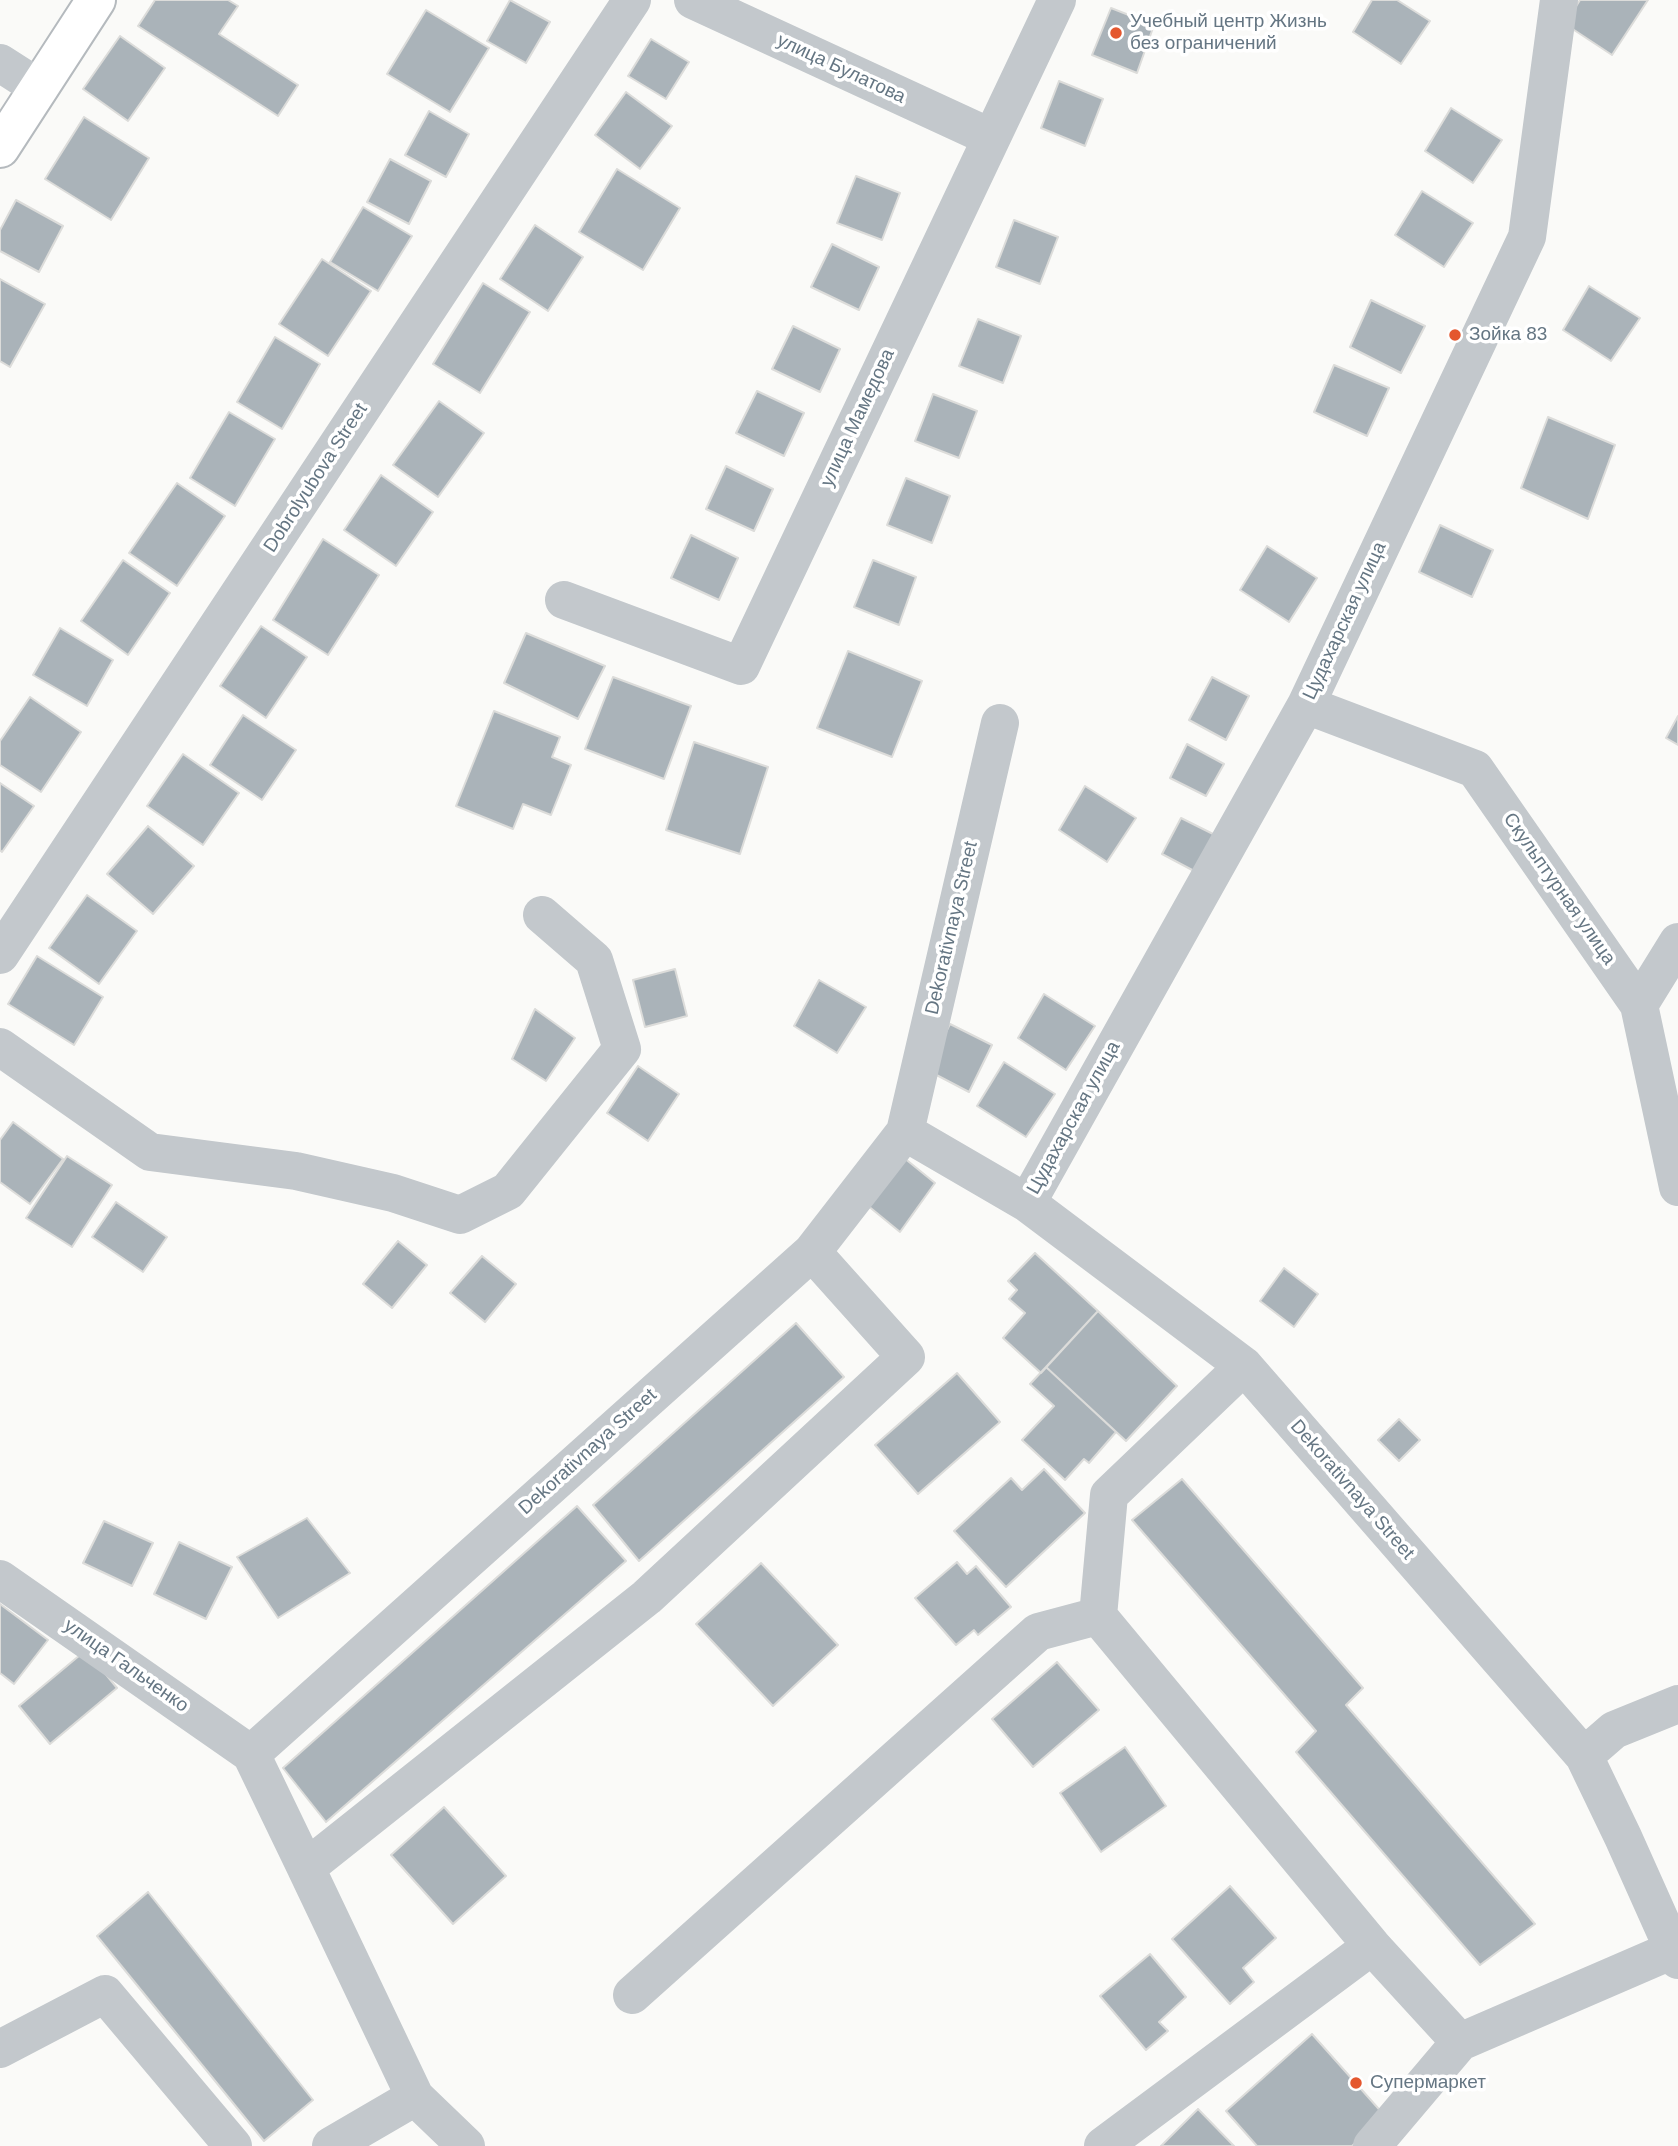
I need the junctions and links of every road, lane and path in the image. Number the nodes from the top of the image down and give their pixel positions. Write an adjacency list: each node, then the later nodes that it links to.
1 (96, 0): 7 (main road)
2 (632, 0): 15 (street, Dobrolyubova Street)
3 (693, 0): 8 (street, улица Булатова)
4 (1057, 0): 8 (street, улица Мамедова)
5 (1559, 0): 11 (street, Цудахарская улица)
6 (0, 63): 7 (street)
7 (39, 88): 9 (main road)
8 (990, 137): 10 (street, улица Мамедова)
9 (0, 148)
10 (564, 600)
11 (1306, 705): 16 (street, Скульптурная улица); 20 (street, Цудахарская улица)
12 (1000, 723): 18 (street, Dekorativnaya Street)
13 (542, 915): 17 (street)
14 (1678, 942): 16 (street)
15 (0, 955)
16 (1639, 1005): 19 (street, Скульптурная улица)
17 (0, 1047)
18 (905, 1132): 20 (street, Dekorativnaya Street); 21 (street, Dekorativnaya Street)
19 (1678, 1180)
20 (1027, 1203): 22 (street, Dekorativnaya Street)
21 (812, 1252): 26 (street, Dekorativnaya Street); 28 (street)
22 (1244, 1366): 24 (street); 27 (street, Dekorativnaya Street)
23 (0, 1579): 26 (street, улица Гальченко)
24 (1098, 1616): 29 (street); 31 (street)
25 (1678, 1704): 27 (street)
26 (251, 1754): 28 (street)
27 (1584, 1756): 30 (street, Dekorativnaya Street)
28 (306, 1868): 34 (street)
29 (1372, 1946): 32 (street); 38 (street)
30 (1676, 1955): 32 (street)
31 (632, 1995)
32 (1460, 2042): 39 (street)
33 (0, 2049): 35 (street)
34 (415, 2097): 36 (street); 37 (street)
35 (233, 2146)
36 (331, 2146)
37 (466, 2146)
38 (1103, 2146)
39 (1373, 2146)

